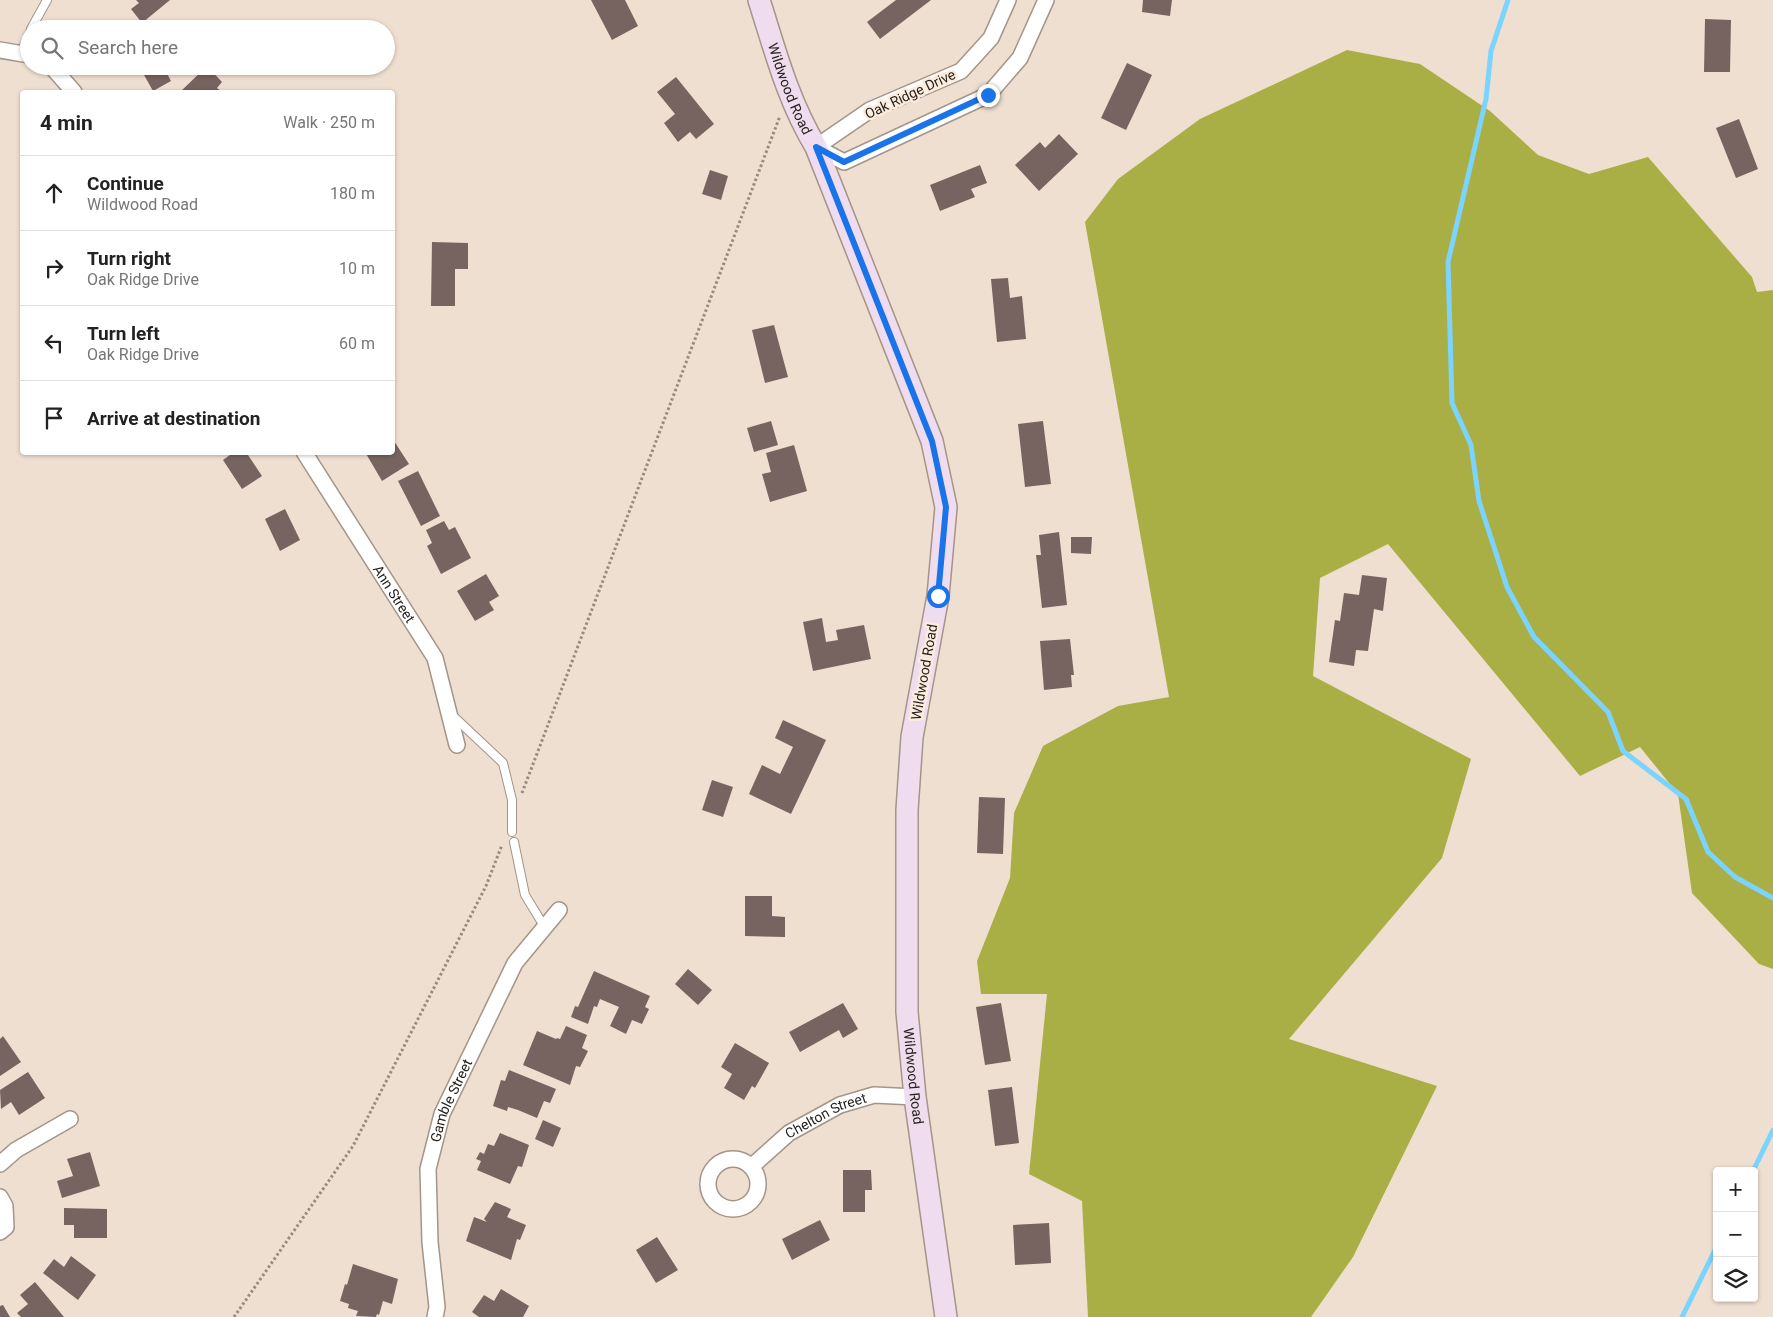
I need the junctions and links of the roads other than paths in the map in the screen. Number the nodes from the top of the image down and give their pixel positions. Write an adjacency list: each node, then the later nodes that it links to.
1 (47, 0): 5 (lane)
2 (759, 0): 10 (street, Wildwood Road)
3 (1008, 0): 10 (street, Oak Ridge Drive)
4 (1045, 0): 10 (street)
5 (36, 20)
6 (0, 50): 7 (street)
7 (20, 53)
8 (58, 75): 9 (street)
9 (72, 90)
10 (816, 147): 18 (street, Wildwood Road)
11 (306, 455): 12 (street, Ann Street)
12 (449, 712): 13 (street, Ann Street); 14 (lane)
13 (458, 745)
14 (512, 832)
15 (514, 842): 17 (lane)
16 (559, 910): 17 (street, Gamble Street)
17 (544, 926): 24 (street, Gamble Street)
18 (914, 1098): 21 (street, Chelton Street); 25 (street, Wildwood Road)
19 (70, 1119): 20 (street)
20 (0, 1164)
21 (751, 1167)
22 (0, 1197): 23 (street)
23 (0, 1232)
24 (435, 1317)
25 (946, 1317)

